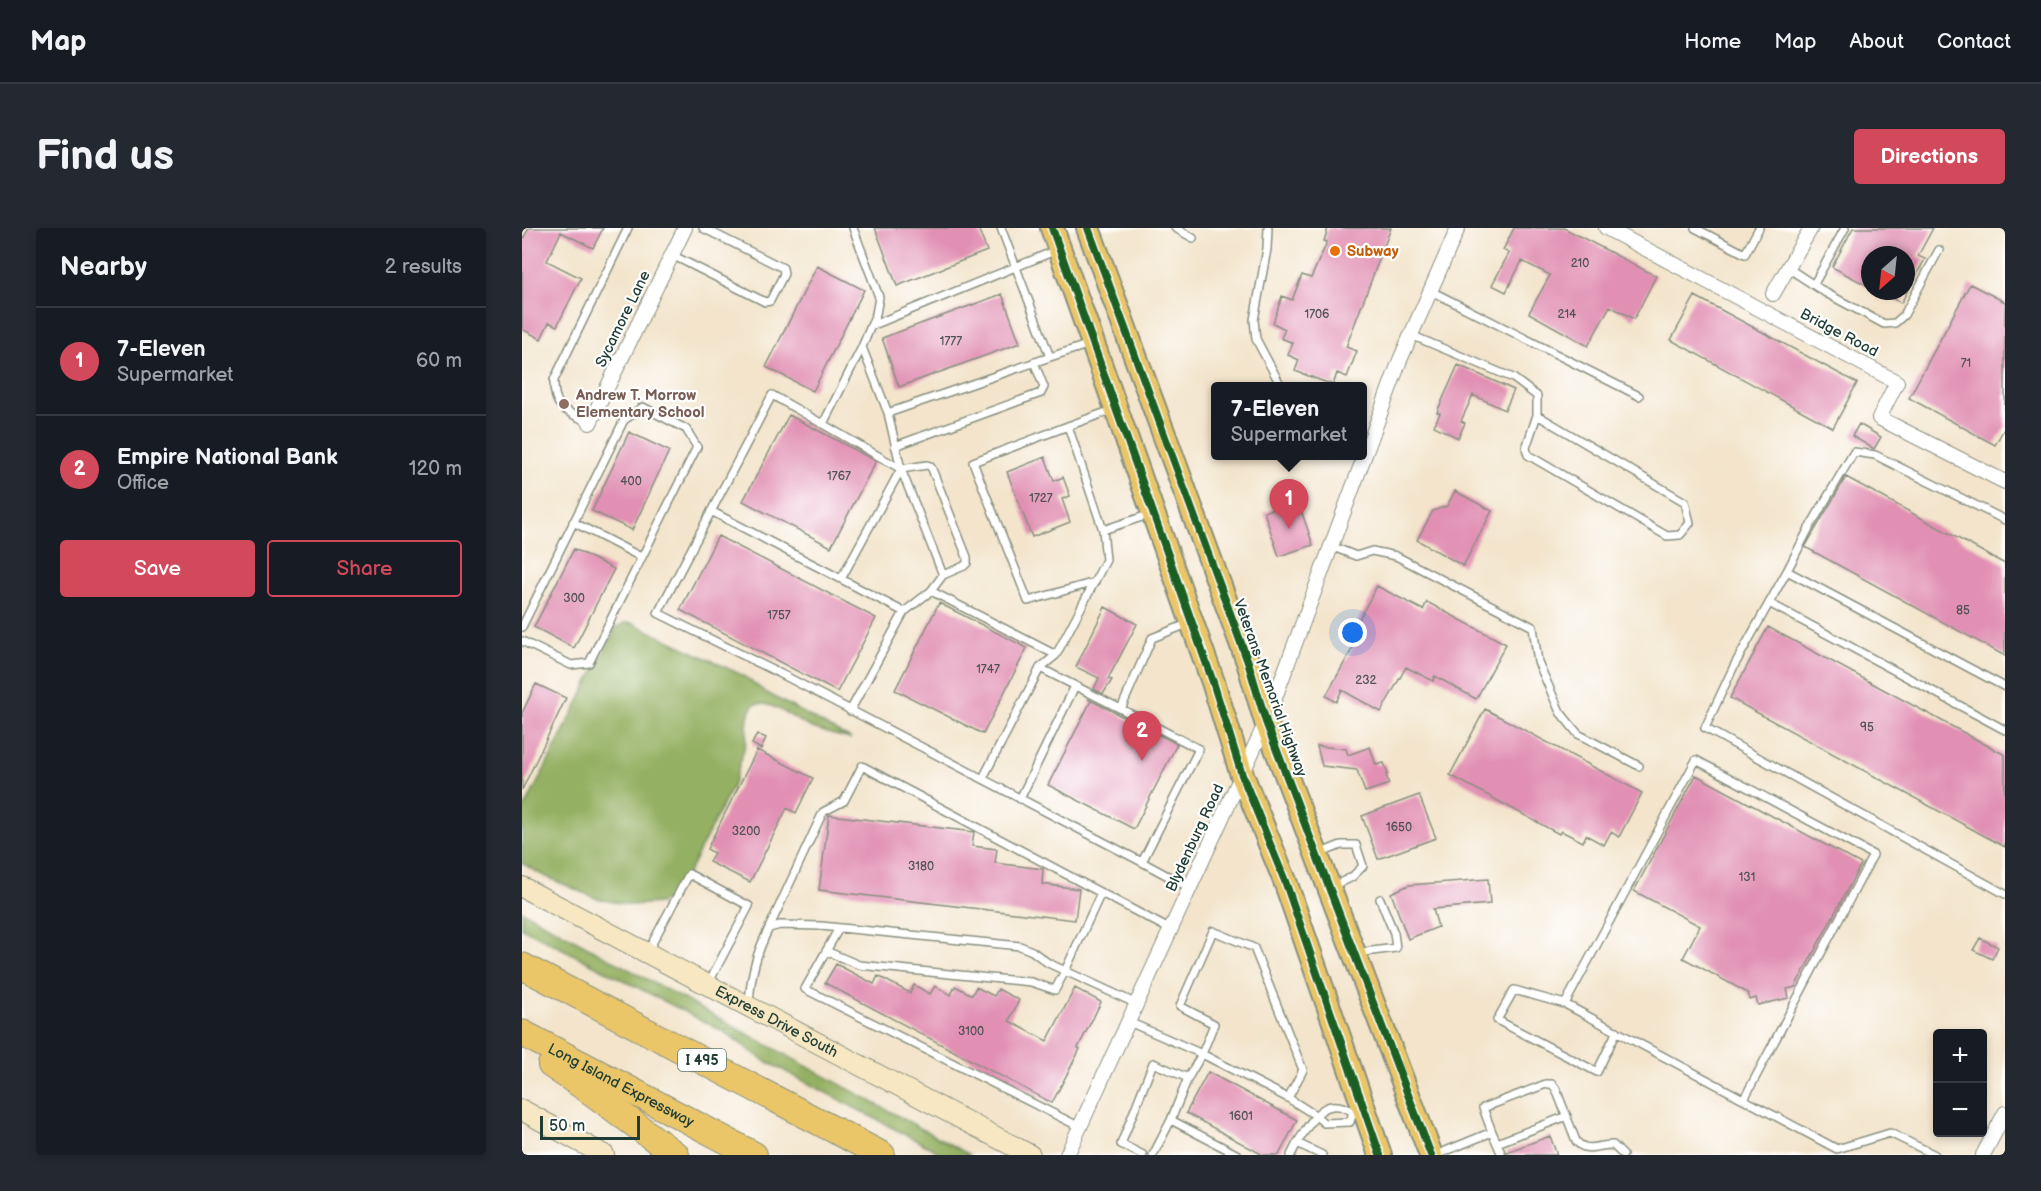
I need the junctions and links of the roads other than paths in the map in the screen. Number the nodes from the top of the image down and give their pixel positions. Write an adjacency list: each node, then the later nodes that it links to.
1 (628, 228): 35 (lane)
2 (685, 228): 18 (street, Sycamore Lane)
3 (853, 228): 24 (lane)
4 (1001, 228): 19 (lane)
5 (1088, 228): 66 (highway, Veterans Memorial Highway)
6 (1175, 228): 15 (lane)
7 (1268, 228): 30 (lane)
8 (1458, 228): 22 (street, Blydenburg Road)
9 (1606, 228): 42 (street, Bridge Road)
10 (1695, 228): 11 (lane)
11 (1759, 228)
12 (1811, 228): 20 (street)
13 (1845, 228): 21 (lane)
14 (706, 229): 18 (lane)
15 (1193, 237)
16 (1056, 238): 19 (lane); 26 (highway)
17 (1939, 250): 21 (lane)
18 (672, 255): 35 (street, Sycamore Lane)
19 (1015, 266): 24 (lane); 28 (lane)
20 (1788, 268): 21 (lane); 23 (street)
21 (1814, 284)
22 (1431, 291): 25 (street, Blydenburg Road); 31 (lane)
23 (1773, 294)
24 (871, 326): 27 (lane)
25 (1411, 336): 34 (lane); 38 (street, Blydenburg Road)
26 (1093, 344): 28 (lane); 32 (highway)
27 (862, 346): 33 (lane); 36 (lane)
28 (1050, 357): 29 (lane)
29 (1034, 362): 33 (lane); 39 (lane)
30 (1278, 382)
31 (1639, 396)
32 (1116, 408): 37 (lane); 44 (highway)
33 (888, 413): 39 (lane)
34 (1538, 415): 34 (lane)
35 (590, 423)
36 (823, 424): 41 (lane); 43 (lane)
37 (1068, 426): 47 (lane); 53 (lane)
38 (1368, 429)
39 (895, 446): 41 (lane)
40 (1358, 460): 48 (street, Blydenburg Road)
41 (900, 469): 51 (lane); 51 (lane); 52 (lane)
42 (2005, 482)
43 (711, 511): 52 (lane); 65 (lane)
44 (1154, 513): 47 (lane); 57 (highway)
45 (2005, 520): 50 (lane)
46 (573, 522): 49 (lane); 49 (lane); 58 (lane)
47 (1103, 530): 53 (lane)
48 (1331, 546): 66 (street, Blydenburg Road); 68 (lane)
49 (641, 556): 59 (lane)
50 (1787, 571): 55 (lane); 63 (lane)
51 (944, 575): 54 (lane)
52 (841, 579): 56 (lane)
53 (1095, 582): 60 (lane)
54 (931, 591): 56 (lane); 60 (lane)
55 (1770, 603): 67 (lane); 78 (lane)
56 (904, 612): 65 (lane)
57 (1192, 622): 64 (lane); 69 (highway)
58 (522, 627)
59 (522, 641)
60 (1056, 655): 61 (lane)
61 (1040, 668): 62 (lane); 70 (lane)
62 (1076, 686): 64 (lane); 71 (lane)
63 (2005, 687)
64 (1121, 709): 73 (lane)
65 (850, 711): 70 (lane)
66 (1266, 722): 69 (street, Blydenburg Road); 72 (highway, Veterans Memorial Highway)
67 (2005, 730)
68 (1639, 766)
69 (1242, 775): 75 (street, Blydenburg Road); 101 (highway)
70 (983, 778): 71 (lane)
71 (1020, 799): 73 (lane)
72 (1317, 855): 76 (highway, Veterans Memorial Highway); 76 (lane)
73 (1142, 862): 75 (lane)
74 (522, 887): 84 (main road, Express Drive South)
75 (1190, 888): 82 (street, Blydenburg Road)
76 (1329, 888): 85 (highway, Veterans Memorial Highway)
77 (1101, 893): 80 (lane); 82 (lane); 87 (lane)
78 (2005, 894)
79 (1380, 899): 85 (lane)
80 (769, 928): 81 (lane); 91 (lane)
81 (839, 928): 83 (lane); 87 (lane)
82 (1171, 930): 89 (street, Blydenburg Road)
83 (826, 951): 87 (lane); 106 (lane)
84 (647, 952): 88 (main road, Express Drive South); 88 (lane)
85 (1354, 953): 122 (highway, Veterans Memorial Highway)
86 (522, 966): 113 (highway, I 495)
87 (1065, 971): 89 (lane)
88 (708, 985): 91 (main road, Express Drive South)
89 (1137, 1004): 92 (street, Blydenburg Road)
90 (1565, 1004): 93 (lane); 93 (lane); 99 (lane)
91 (748, 1006): 114 (main road, Express Drive South)
92 (1129, 1022): 96 (lane); 106 (street, Blydenburg Road)
93 (1617, 1031): 99 (lane)
94 (522, 1033): 112 (highway, Long Island Expressway)
95 (522, 1050): 111 (highway)
96 (1202, 1054): 97 (lane); 98 (lane); 98 (lane)
97 (1188, 1078): 105 (lane); 116 (lane)
98 (1288, 1098): 103 (lane)
99 (1744, 1099): 126 (lane)
100 (522, 1110): 110 (main road)
101 (1359, 1111): 103 (lane); 103 (lane); 121 (highway)
102 (2005, 1113): 127 (street)
103 (1316, 1115): 108 (lane)
104 (1567, 1116): 107 (lane); 109 (lane); 125 (lane)
105 (1171, 1120): 117 (lane); 118 (lane)
106 (1080, 1127): 115 (street, Blydenburg Road)
107 (1492, 1132): 109 (lane); 123 (lane)
108 (1297, 1143): 119 (lane); 120 (lane)
109 (1497, 1143): 124 (lane)
110 (604, 1155)
111 (676, 1155)
112 (754, 1155)
113 (882, 1155)
114 (1030, 1155)
115 (1068, 1155)
116 (1143, 1155)
117 (1153, 1155)
118 (1239, 1155)
119 (1291, 1155)
120 (1322, 1155)
121 (1380, 1155)
122 (1431, 1155)
123 (1436, 1155)
124 (1502, 1155)
125 (1623, 1155)
126 (1935, 1155)
127 (1983, 1155)

